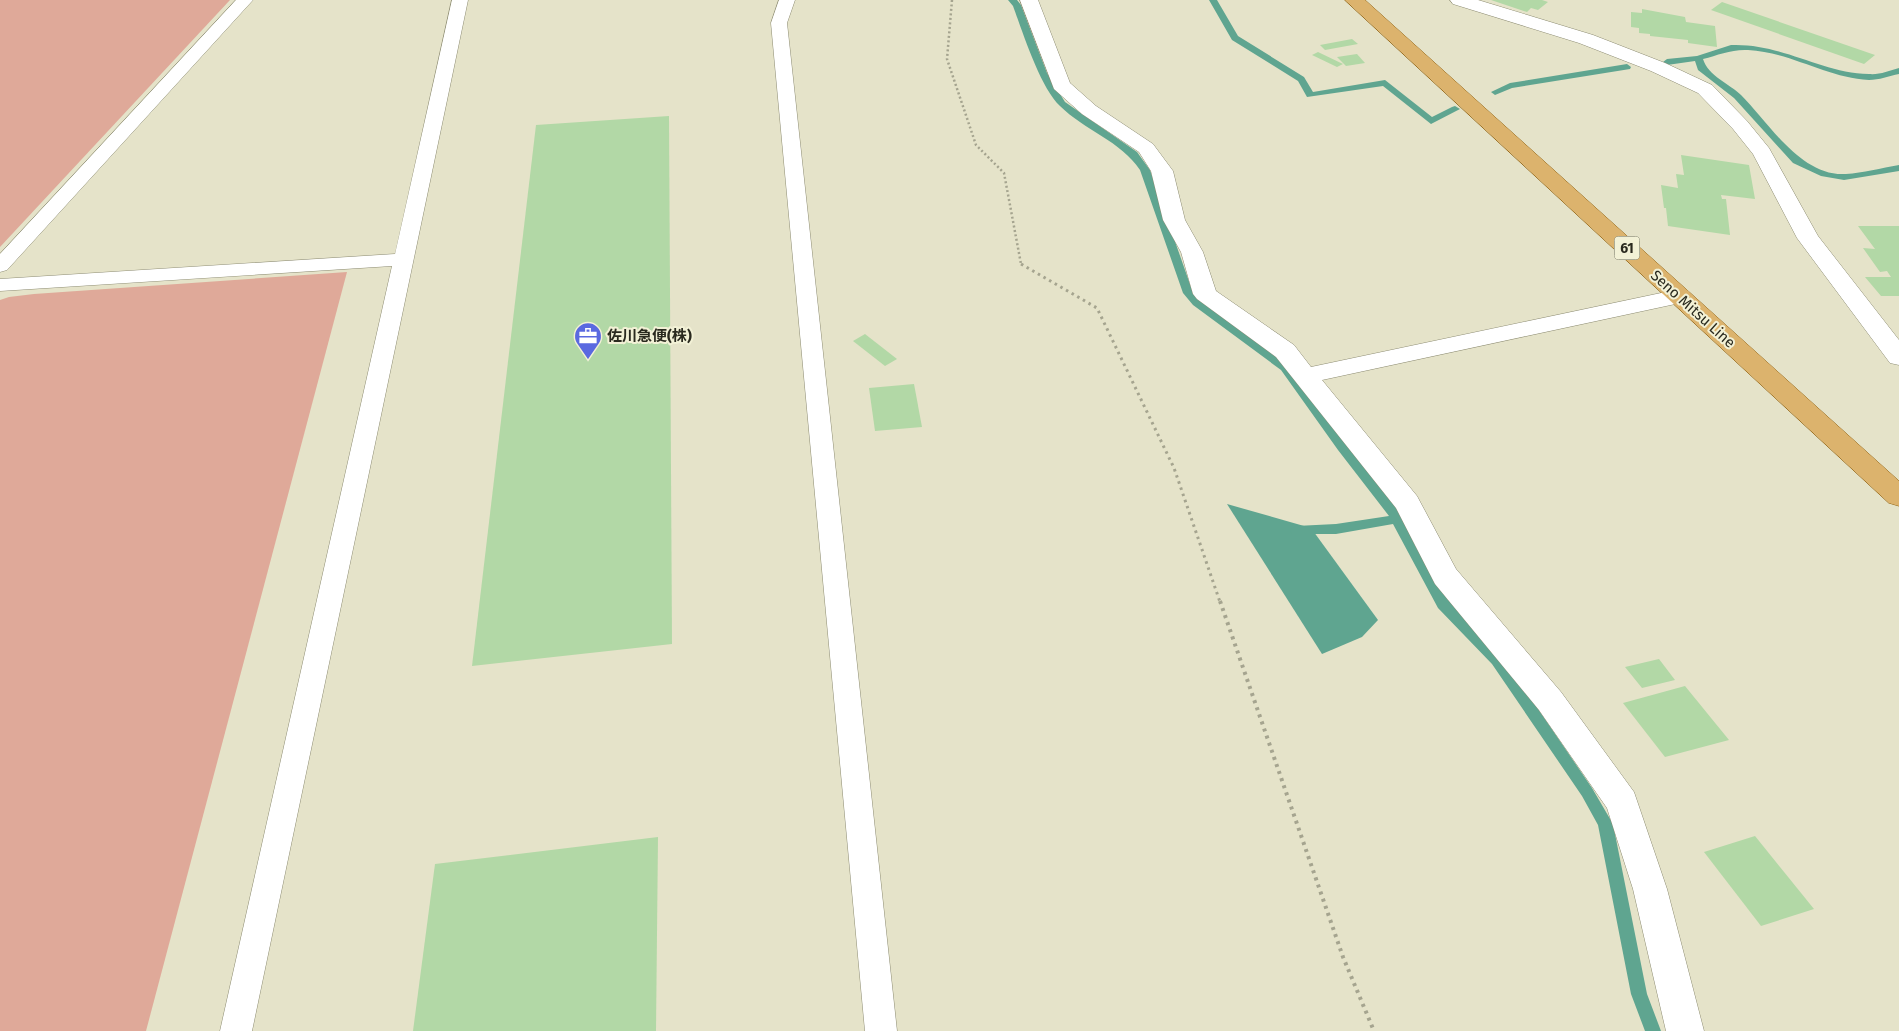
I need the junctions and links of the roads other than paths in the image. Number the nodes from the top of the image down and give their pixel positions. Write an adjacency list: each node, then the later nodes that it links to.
1 (245, 0): 8 (lane)
2 (460, 0): 7 (lane)
3 (786, 0): 15 (lane)
4 (1029, 0): 12 (street)
5 (1354, 0): 10 (main road, Seno Mitsu Line / 61)
6 (1459, 0): 11 (street)
7 (404, 259): 9 (lane); 14 (lane)
8 (0, 266)
9 (0, 285)
10 (1680, 296): 12 (street); 13 (main road, Seno Mitsu Line / 61)
11 (1899, 357)
12 (1305, 376): 16 (street)
13 (1899, 496)
14 (236, 1031)
15 (881, 1031)
16 (1685, 1031)

